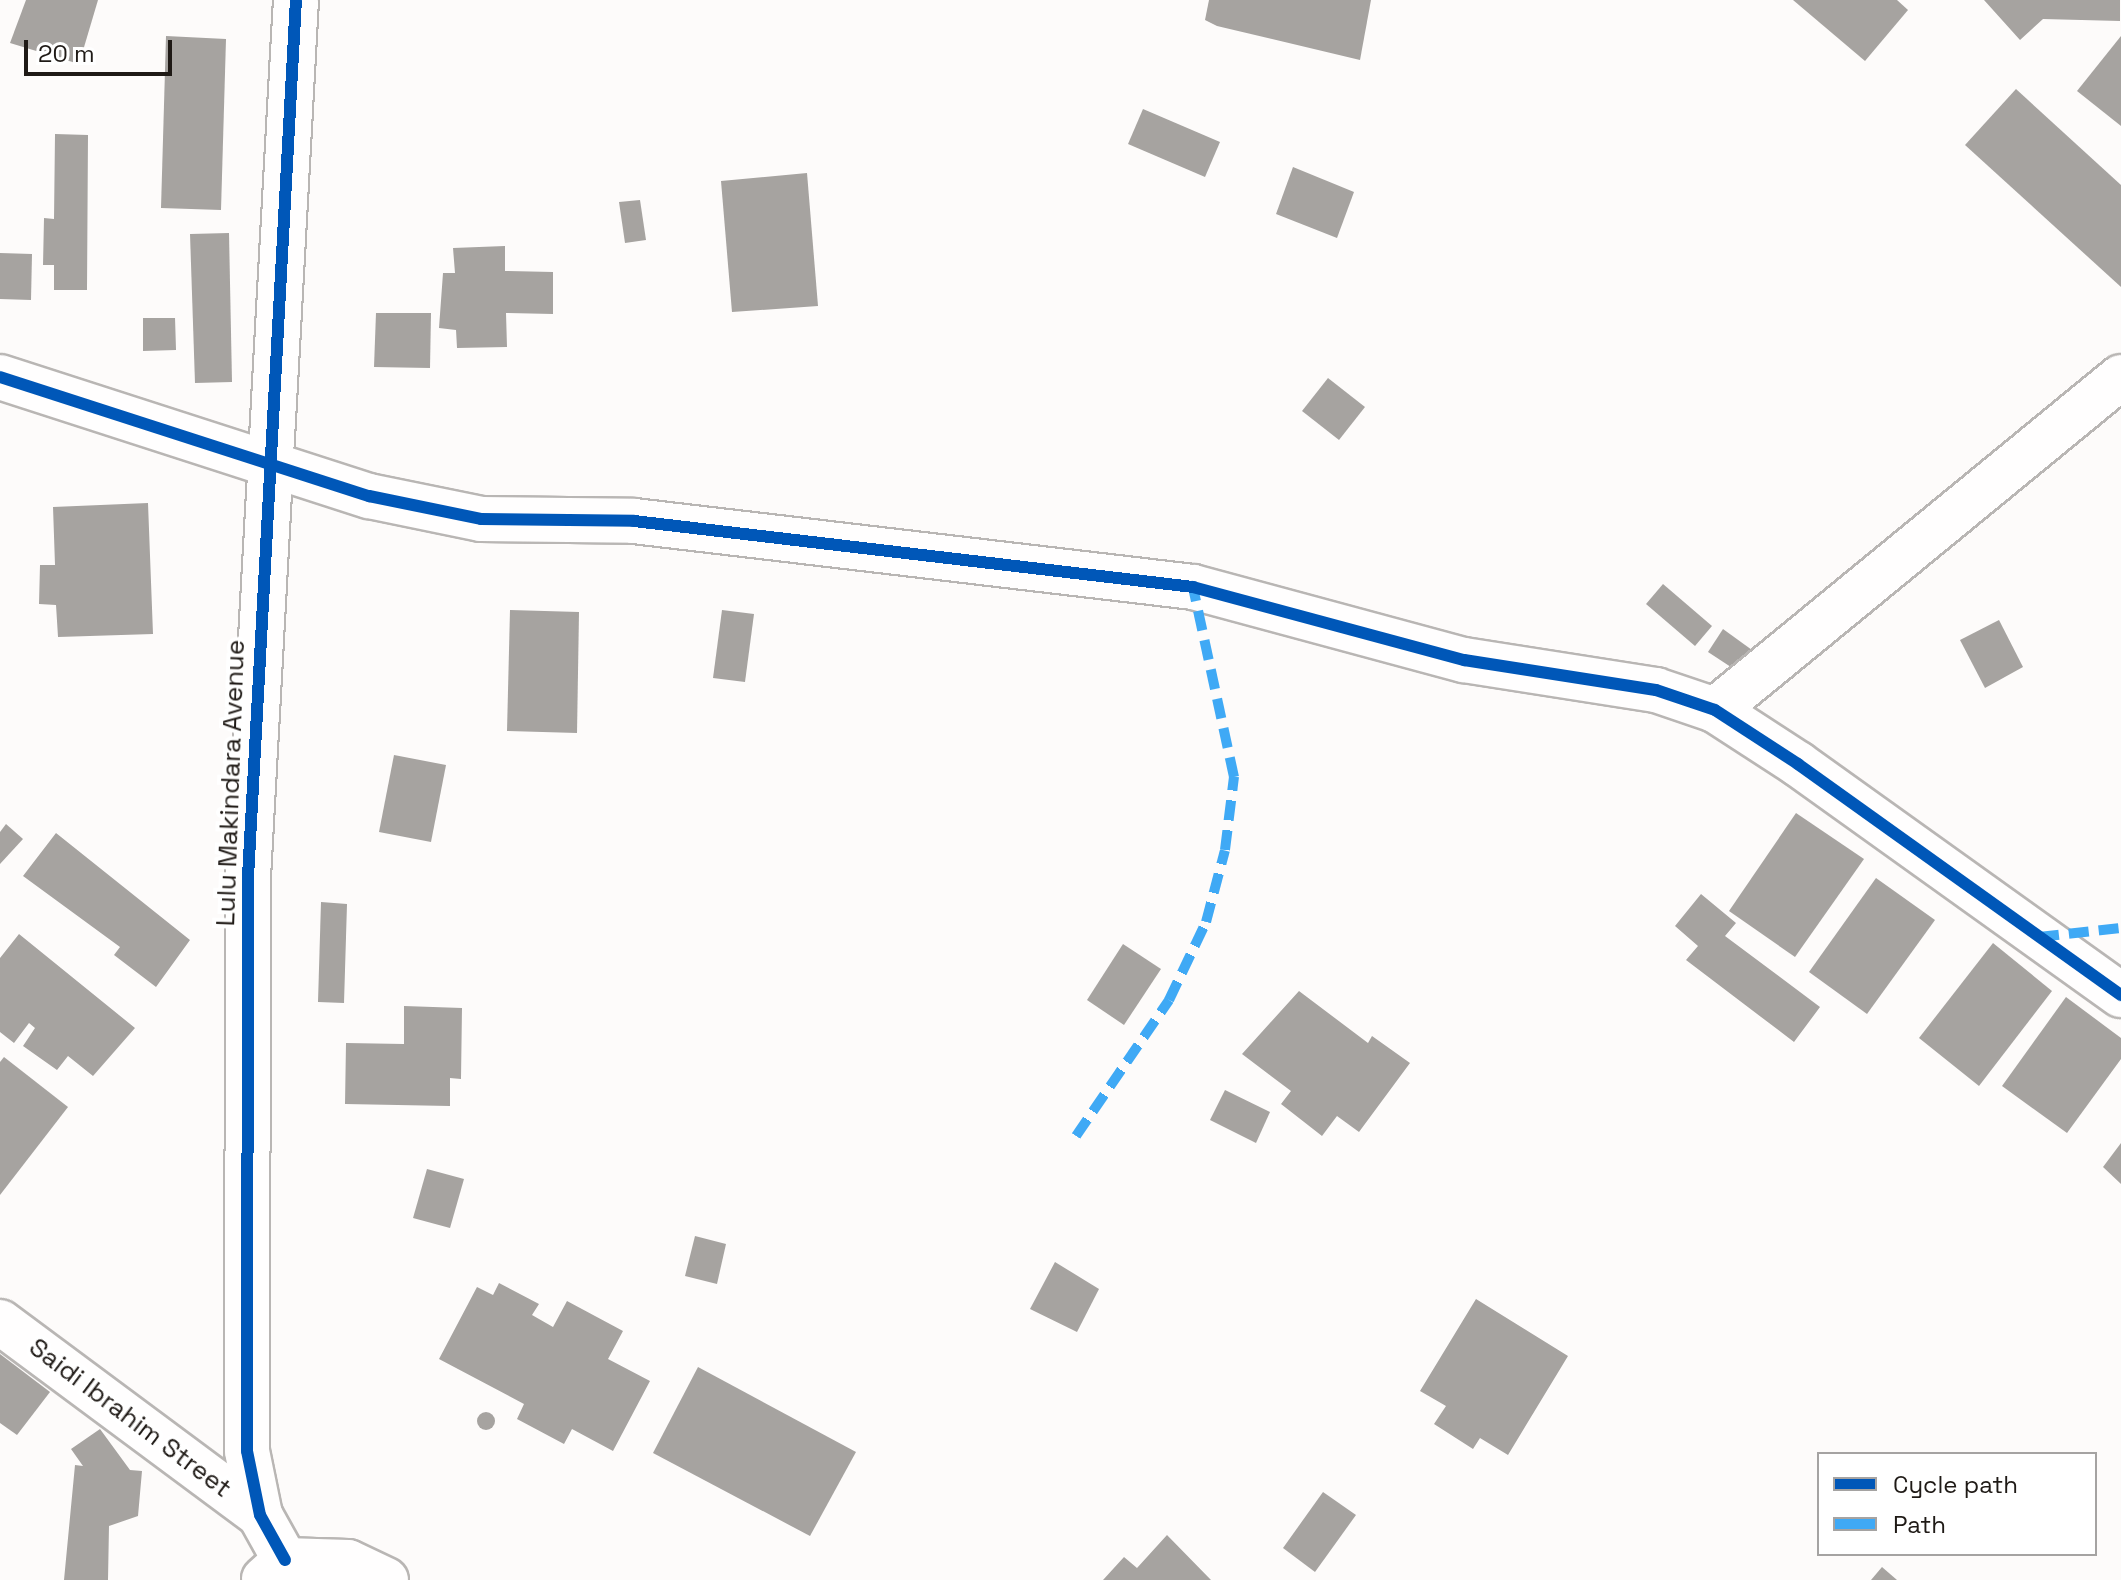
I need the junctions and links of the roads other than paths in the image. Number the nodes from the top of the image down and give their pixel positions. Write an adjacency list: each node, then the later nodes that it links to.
1 (296, 0): 4 (street, Lulu Makindara Avenue)
2 (0, 377): 4 (street)
3 (2121, 377): 5 (street)
4 (266, 462): 5 (street); 8 (street, Lulu Makindara Avenue)
5 (1715, 710): 6 (street)
6 (2121, 995)
7 (0, 1322): 8 (street, Saidi Ibrahim Street)
8 (260, 1515): 9 (street, Lulu Makindara Avenue)
9 (274, 1570): 10 (street)
10 (386, 1580)

